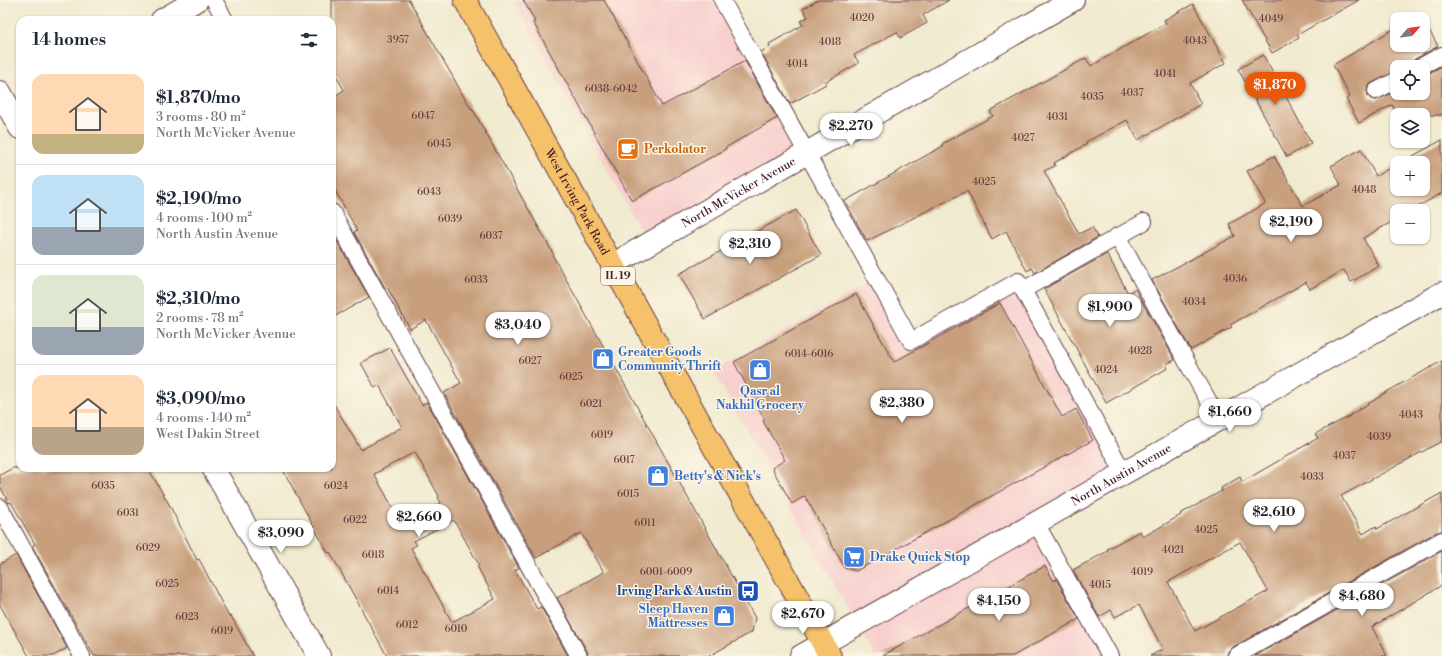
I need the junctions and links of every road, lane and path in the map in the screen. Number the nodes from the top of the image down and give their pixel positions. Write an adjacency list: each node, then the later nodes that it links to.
1 (197, 0): 6 (street)
2 (214, 0): 7 (lane)
3 (466, 0): 18 (main road, West Irving Park Road / IL 19)
4 (722, 0): 14 (lane)
5 (1073, 0): 14 (street, North McVicker Avenue)
6 (169, 16)
7 (223, 16)
8 (1442, 55): 9 (lane)
9 (1430, 62)
10 (1390, 84): 11 (lane)
11 (1376, 92)
12 (7, 103): 13 (street)
13 (16, 120)
14 (806, 153): 18 (street, North McVicker Avenue); 19 (lane)
15 (336, 219): 30 (lane)
16 (1144, 222): 17 (lane)
17 (1118, 236): 19 (lane); 21 (lane)
18 (612, 265): 27 (main road, West Irving Park Road / IL 19)
19 (1023, 290): 23 (lane)
20 (1442, 294): 21 (street, North Austin Avenue)
21 (1219, 420): 23 (street, North Austin Avenue)
22 (215, 472): 29 (street)
23 (1124, 473): 25 (street, North Austin Avenue)
24 (0, 507): 28 (lane)
25 (1036, 523): 27 (street, North Austin Avenue); 32 (lane)
26 (1442, 540): 33 (lane)
27 (826, 650): 31 (street, North Austin Avenue)
28 (82, 656)
29 (319, 656)
30 (579, 656)
31 (801, 656)
32 (1110, 656)
33 (1236, 656)

